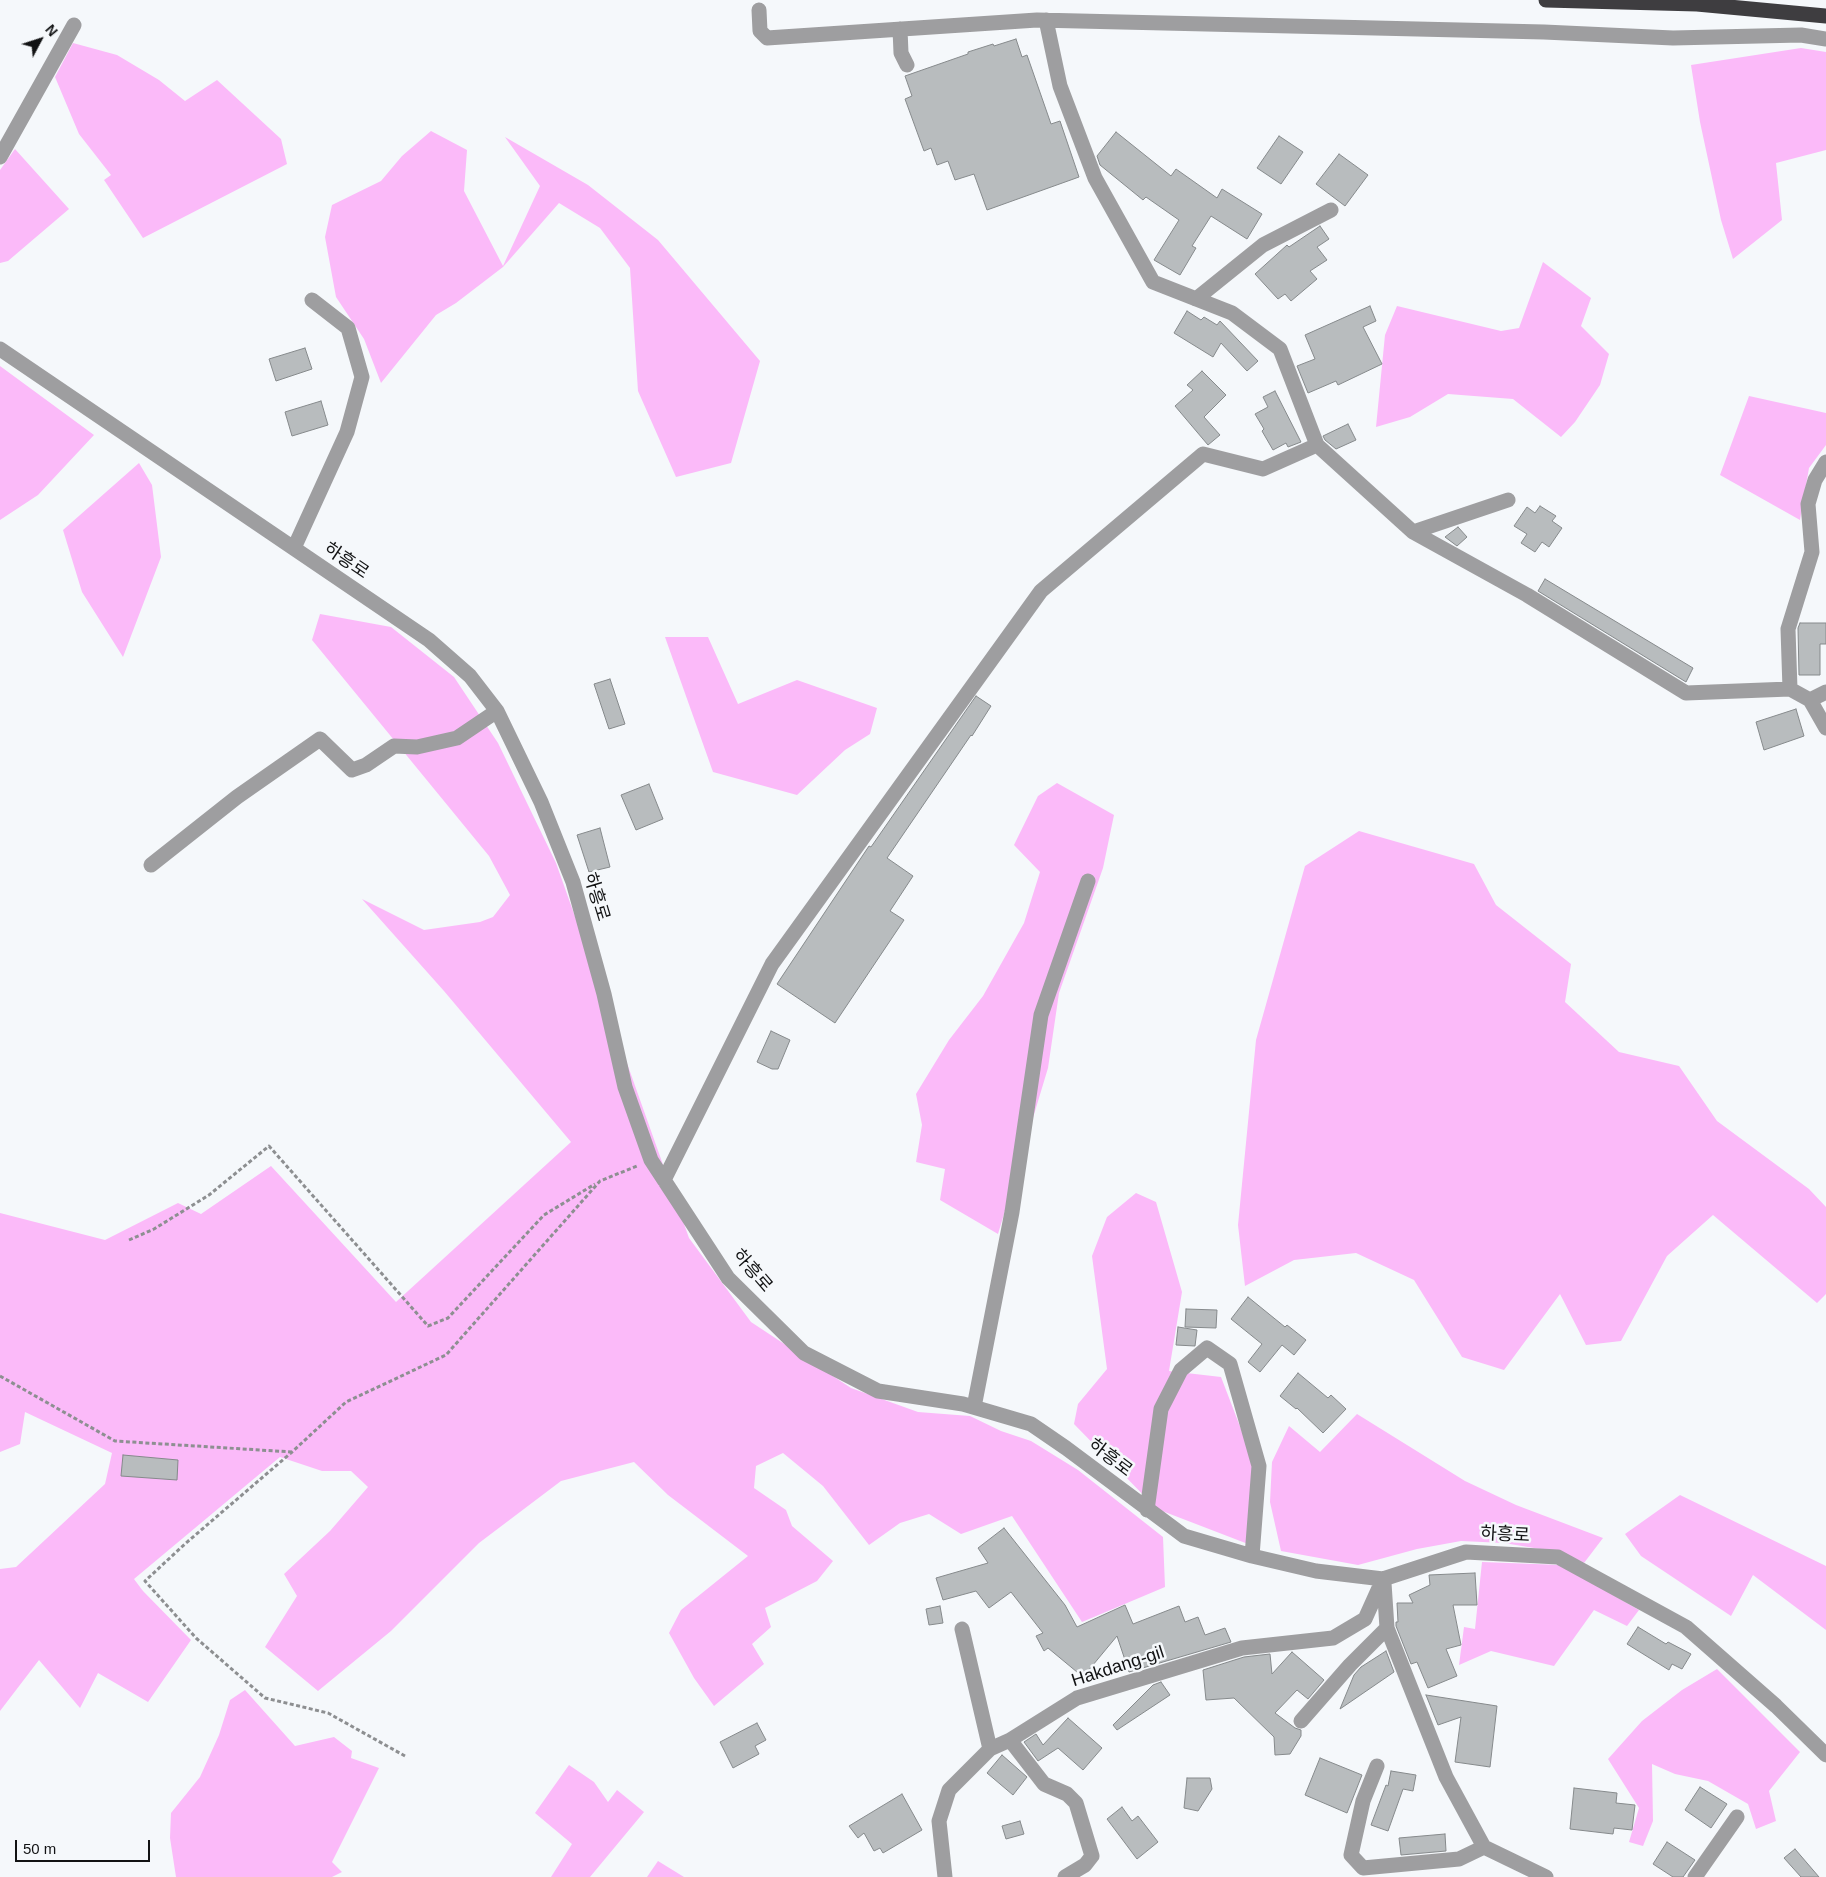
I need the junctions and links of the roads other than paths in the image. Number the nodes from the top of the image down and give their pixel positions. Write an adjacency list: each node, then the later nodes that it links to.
1 (1546, 0): 3 (highway)
2 (759, 10): 6 (street)
3 (1826, 16)
4 (1046, 20): 6 (street); 7 (street); 11 (street)
5 (74, 25): 9 (street)
6 (900, 29): 8 (street)
7 (1826, 39)
8 (906, 65)
9 (0, 157)
10 (1330, 210): 11 (street)
11 (1196, 299): 14 (street)
12 (312, 300): 18 (street)
13 (0, 349): 18 (street, 하흥로)
14 (1316, 445): 17 (street); 26 (street)
15 (1826, 462): 19 (street)
16 (1508, 500): 17 (street)
17 (1413, 532): 19 (street)
18 (294, 548): 22 (street, 하흥로)
19 (1790, 690): 21 (street)
20 (1826, 692): 21 (street)
21 (1810, 700): 23 (street)
22 (497, 710): 24 (street); 26 (street, 하흥로)
23 (1826, 728)
24 (150, 866)
25 (1088, 881): 27 (street)
26 (664, 1180): 27 (street, 하흥로)
27 (974, 1407): 28 (street, 하흥로)
28 (1147, 1510): 29 (street, 하흥로); 29 (street)
29 (1252, 1556): 30 (street, 하흥로)
30 (1383, 1579): 31 (street); 34 (street, Hakdang-gil); 36 (street, 하흥로)
31 (1386, 1628): 33 (street); 39 (street)
32 (962, 1629): 35 (street)
33 (1301, 1721)
34 (1010, 1740): 35 (street, Hakdang-gil); 41 (street)
35 (990, 1749): 40 (street, Hakdang-gil)
36 (1826, 1755)
37 (1376, 1766): 39 (street)
38 (1737, 1817): 43 (street)
39 (1484, 1847): 42 (street)
40 (944, 1877)
41 (1065, 1877)
42 (1546, 1877)
43 (1695, 1877)

